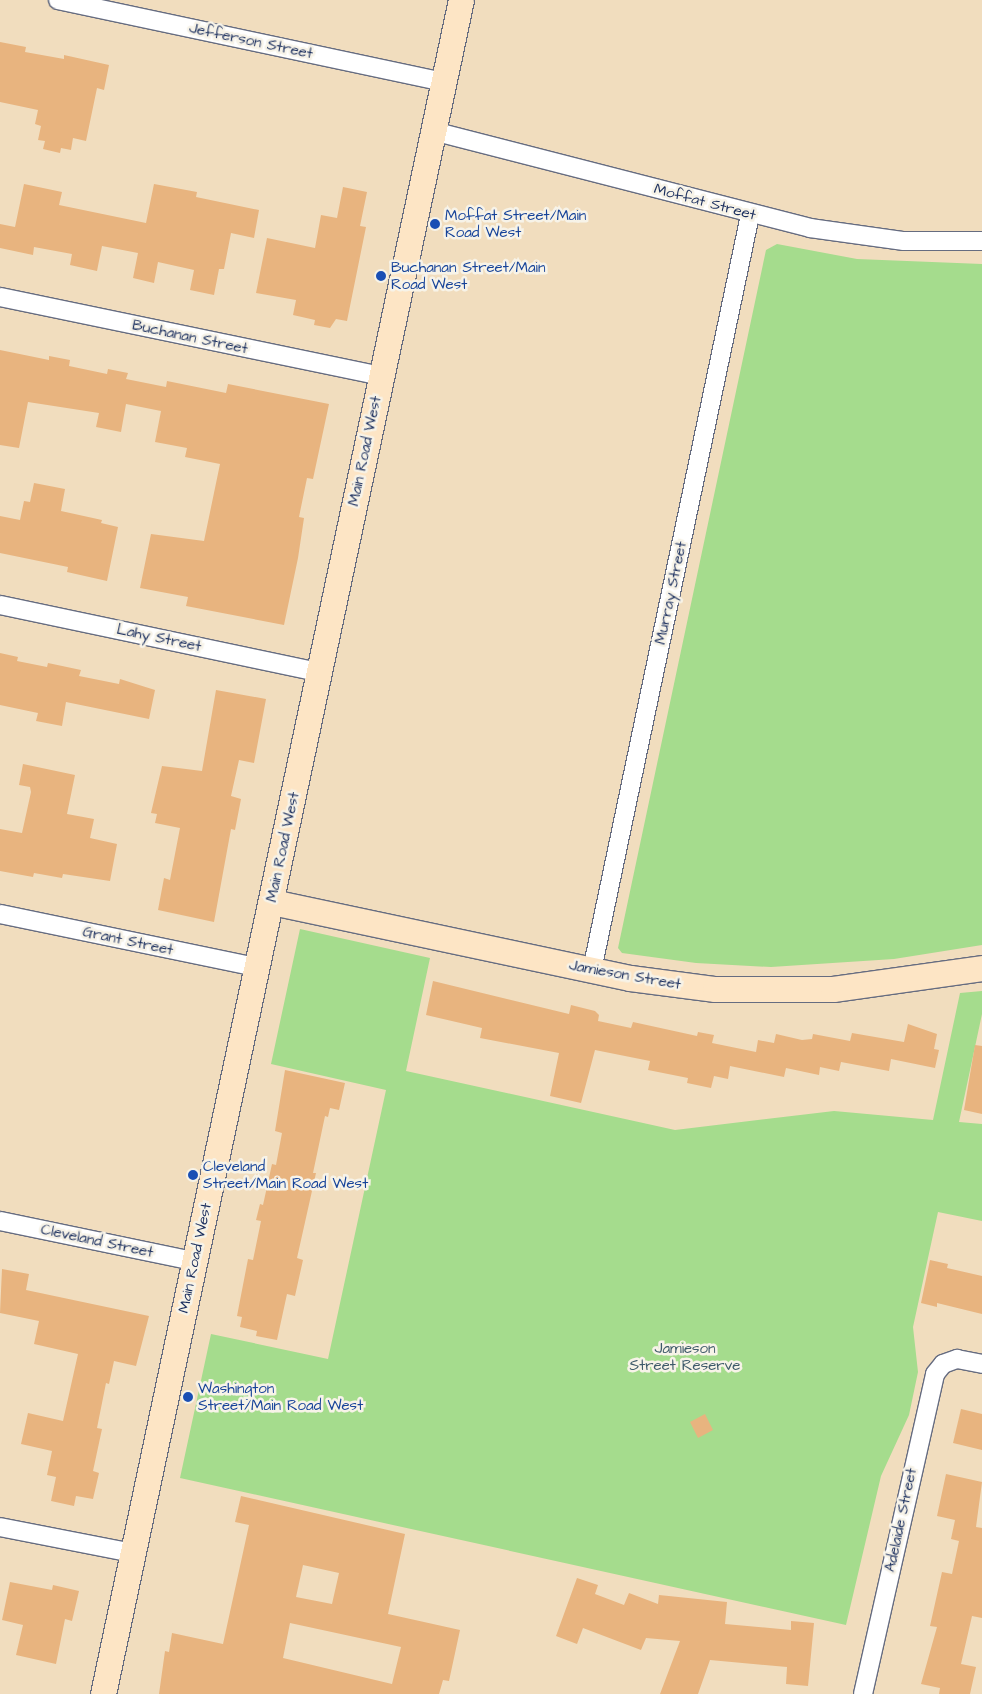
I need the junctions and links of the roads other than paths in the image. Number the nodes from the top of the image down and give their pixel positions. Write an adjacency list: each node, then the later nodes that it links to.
1 (58, 0): 3 (street, Jefferson Street)
2 (461, 0): 3 (main road, Main Road West)
3 (444, 82): 4 (main road, Main Road West)
4 (433, 131): 5 (street, Moffat Street); 8 (main road, Main Road West)
5 (750, 215): 6 (street, Moffat Street); 15 (street, Murray Street)
6 (982, 241)
7 (0, 297): 8 (street, Buchanan Street)
8 (381, 376): 10 (main road, Main Road West)
9 (0, 605): 10 (street, Lahy Street)
10 (318, 672): 11 (main road, Main Road West)
11 (272, 902): 13 (main road, Main Road West); 15 (main road, Jamieson Street)
12 (0, 914): 13 (street, Grant Street)
13 (256, 967): 17 (main road, Main Road West)
14 (982, 968): 15 (main road, Jamieson Street)
15 (592, 970)
16 (0, 1221): 17 (street, Cleveland Street)
17 (194, 1261): 20 (main road, Main Road West)
18 (982, 1364): 22 (street, Adelaide Street)
19 (0, 1527): 20 (street)
20 (133, 1553): 21 (main road, Main Road West)
21 (104, 1694)
22 (863, 1694)

